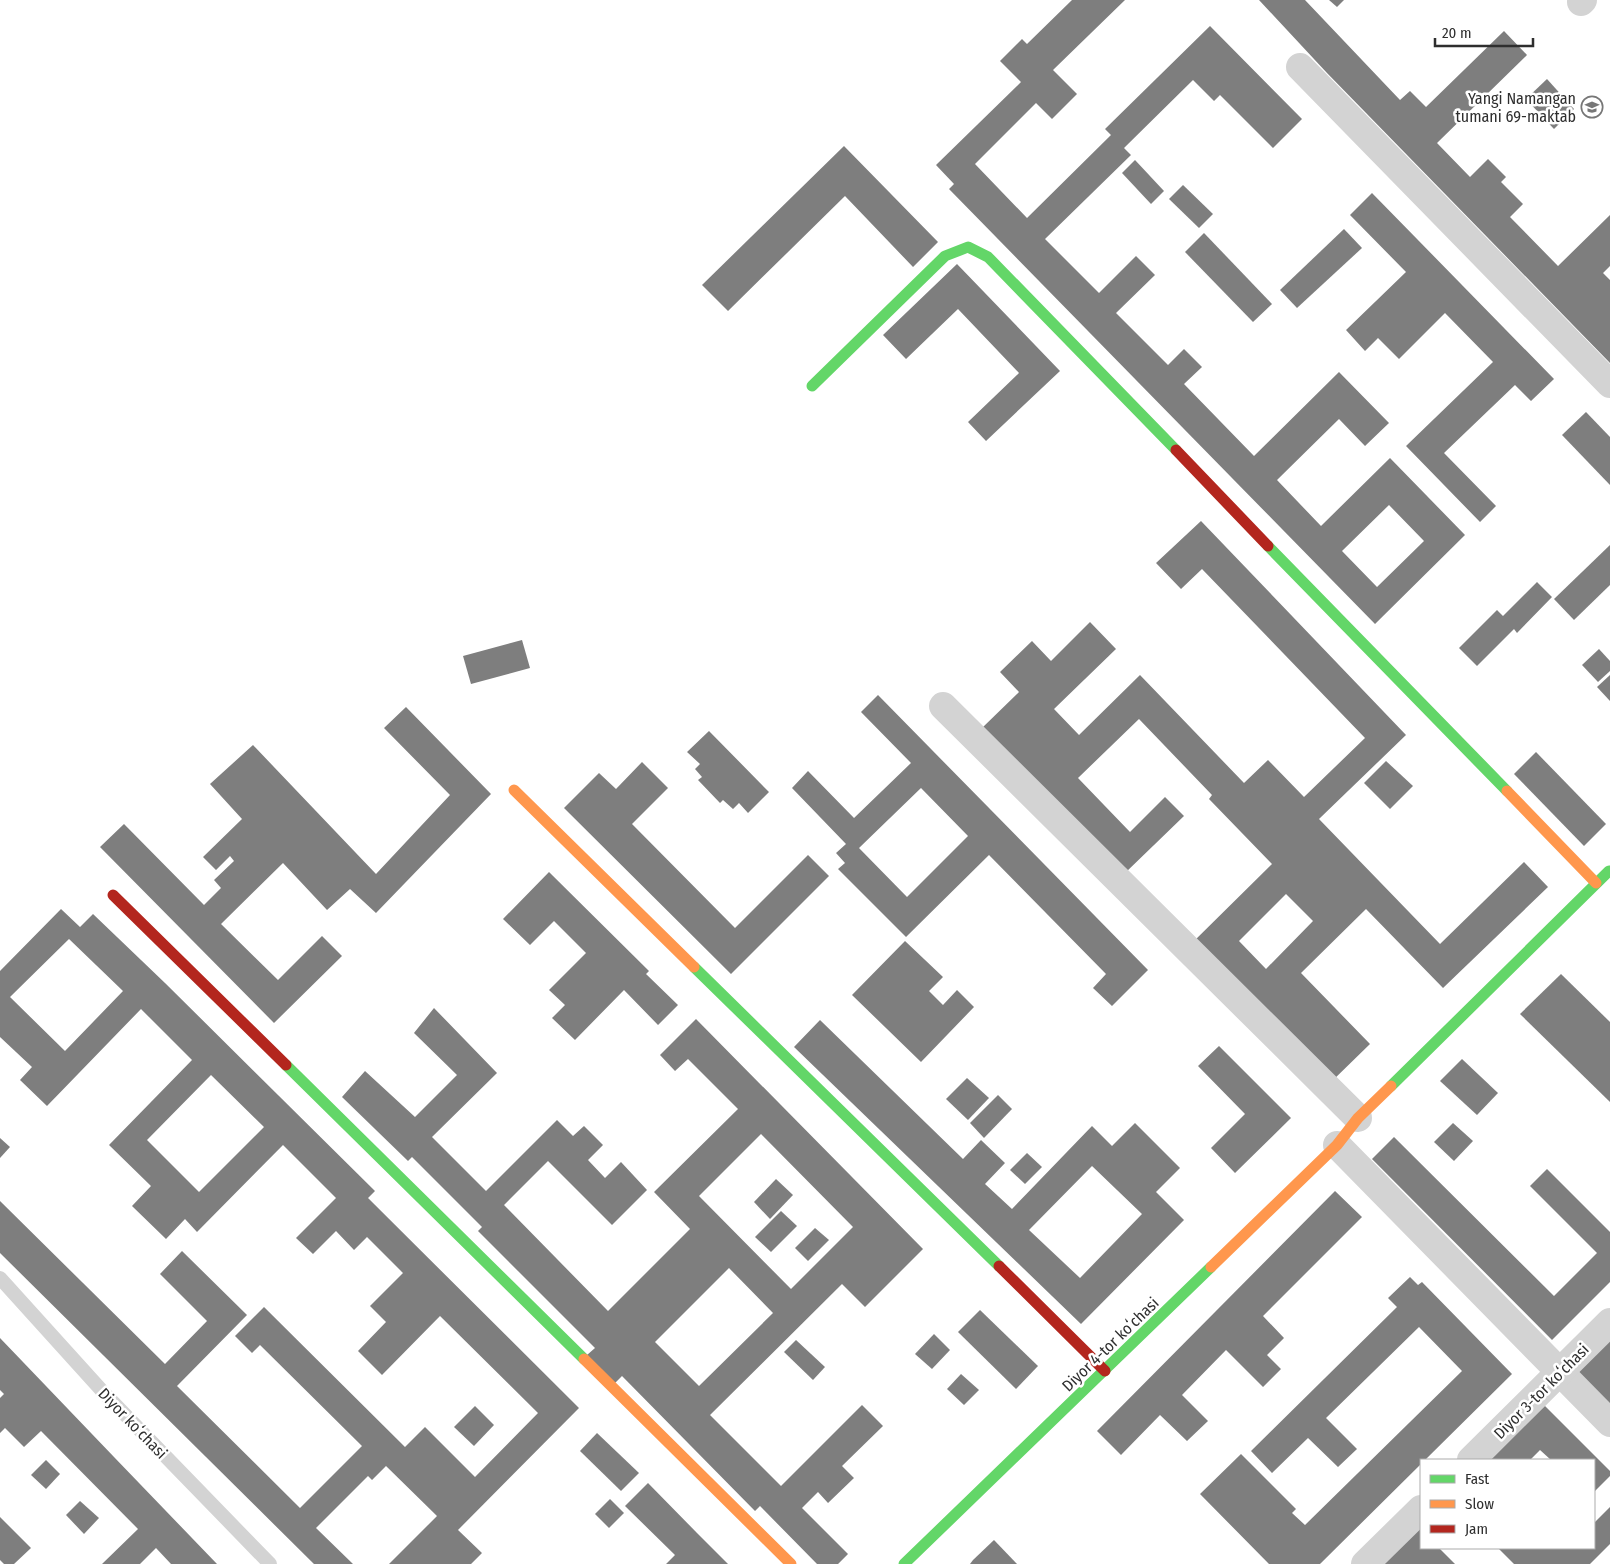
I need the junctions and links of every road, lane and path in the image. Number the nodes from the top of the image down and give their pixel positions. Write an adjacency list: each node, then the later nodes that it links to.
1 (1300, 67): 2 (street)
2 (1610, 384)
3 (812, 386): 7 (street)
4 (942, 706): 9 (street)
5 (514, 790): 13 (street)
6 (1610, 870): 7 (street, Diyor 4-tor koʻchasi)
7 (1596, 883): 9 (street, Diyor 4-tor koʻchasi)
8 (113, 895): 19 (street)
9 (1358, 1118): 10 (street, Diyor 4-tor koʻchasi)
10 (1337, 1145): 13 (street, Diyor 4-tor koʻchasi); 14 (street)
11 (0, 1278): 18 (lane, Diyor koʻchasi)
12 (1610, 1322): 14 (street, Diyor 3-tor koʻchasi)
13 (1105, 1371): 20 (street, Diyor 4-tor koʻchasi)
14 (1560, 1373): 15 (street); 16 (street, Diyor 3-tor koʻchasi)
15 (1610, 1423)
16 (1472, 1459)
17 (1420, 1510): 21 (street)
18 (270, 1564)
19 (791, 1564)
20 (904, 1564)
21 (1366, 1564)

